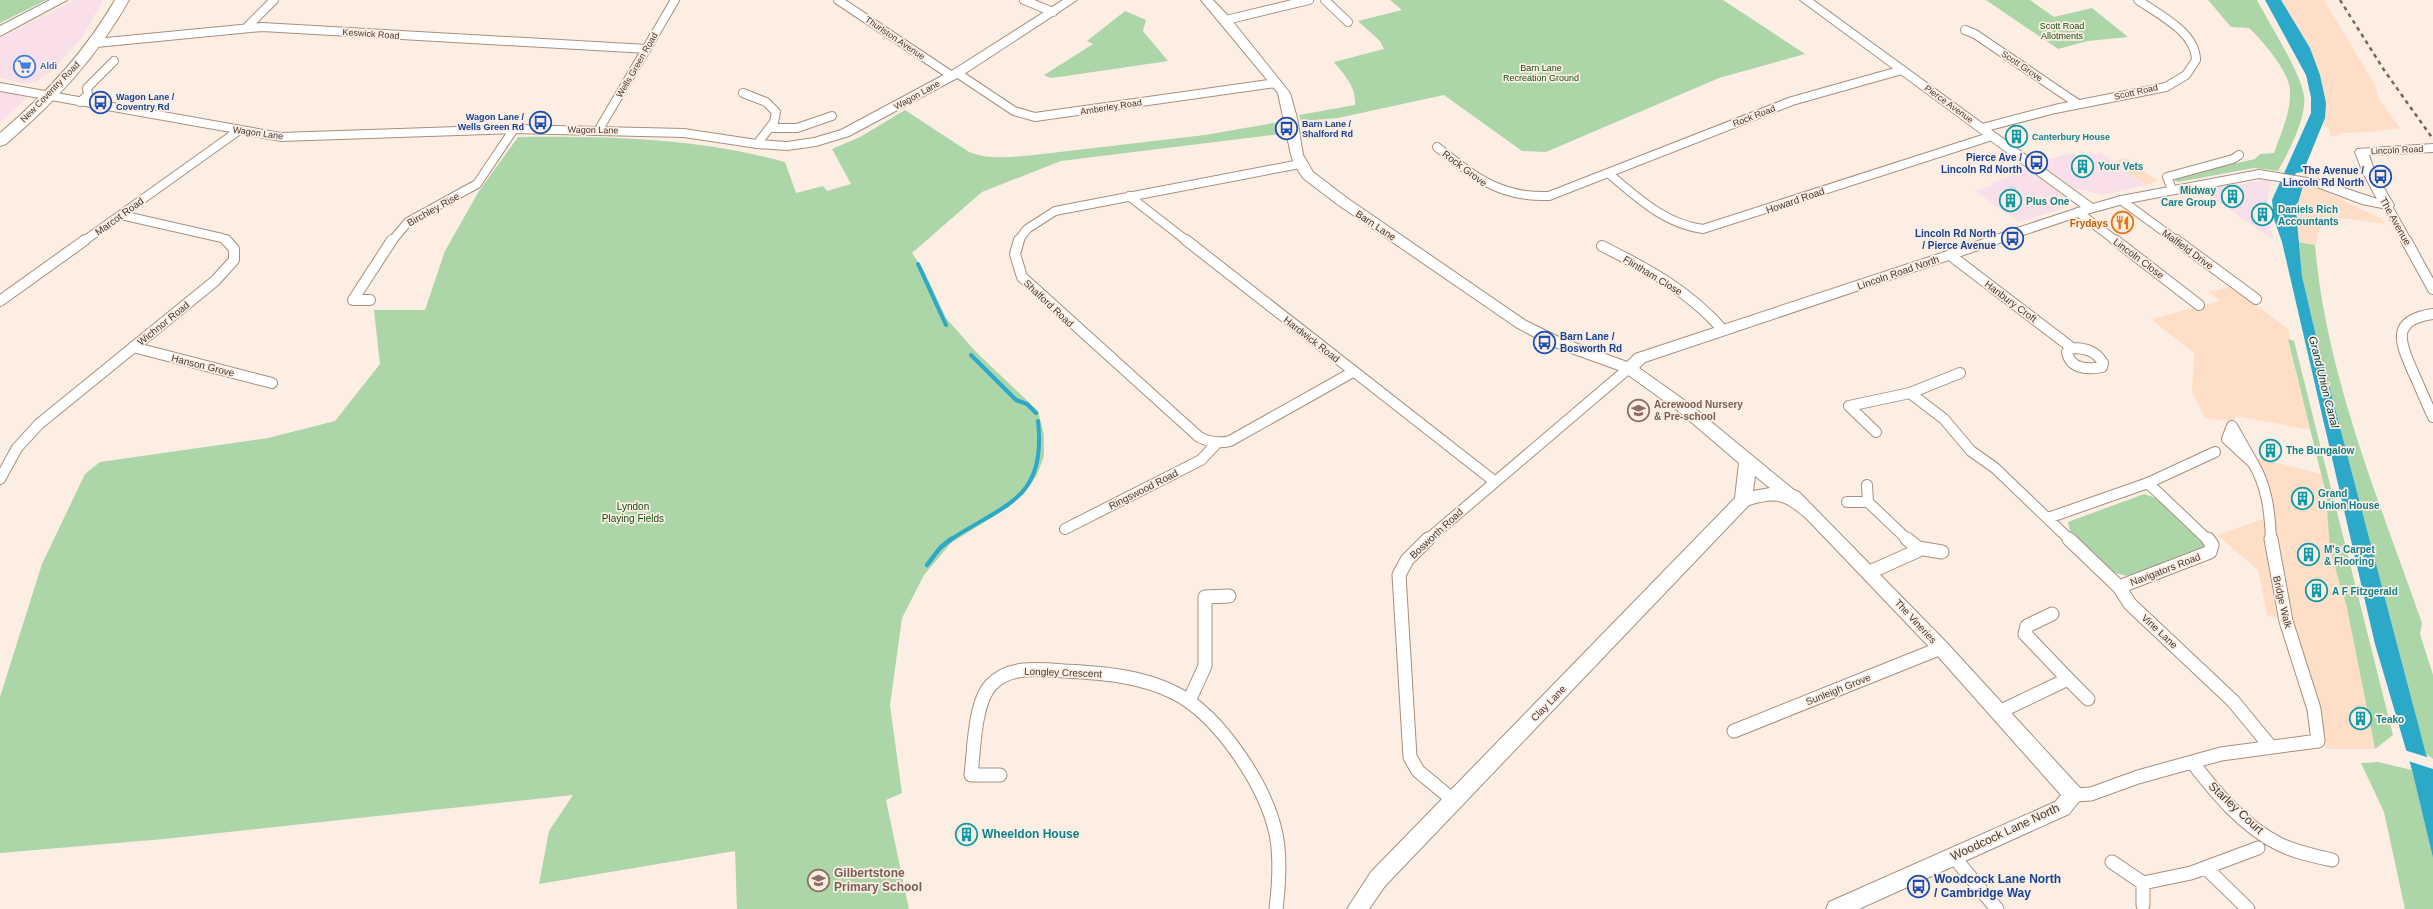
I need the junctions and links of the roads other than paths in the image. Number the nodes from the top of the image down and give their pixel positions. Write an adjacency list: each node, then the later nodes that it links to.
1 (60, 0): 18 (highway)
2 (122, 0): 19 (highway, New Coventry Road)
3 (274, 0): 16 (street)
4 (675, 0): 20 (street, Wells Green Road)
5 (838, 0): 23 (street, Thurlston Avenue)
6 (1024, 0): 13 (street)
7 (1071, 0): 13 (street, Wagon Lane)
8 (1207, 0): 14 (street, Barn Lane)
9 (1309, 0): 14 (street)
10 (1325, 0): 15 (street)
11 (1806, 0): 22 (street, Pierce Avenue)
12 (2138, 0): 29 (street, Scott Road)
13 (1053, 12): 23 (street, Wagon Lane)
14 (1226, 20): 24 (street, Barn Lane)
15 (1348, 22)
16 (246, 28): 19 (street, Keswick Road); 20 (street, Keswick Road)
17 (1965, 30): 29 (street, Scott Grove)
18 (0, 32)
19 (96, 43): 27 (highway, New Coventry Road)
20 (647, 49): 34 (street, Wells Green Road)
21 (114, 61): 28 (street)
22 (1902, 70): 33 (street, Pierce Avenue); 44 (street, Rock Road)
23 (954, 74): 24 (street, Amberley Road); 38 (street, Wagon Lane)
24 (1276, 83): 43 (street, Barn Lane)
25 (0, 87): 27 (street, Wagon Lane)
26 (743, 93): 32 (street)
27 (48, 96): 28 (street, Wagon Lane); 37 (highway, New Coventry Road)
28 (80, 102): 35 (street, Wagon Lane)
29 (2078, 104): 33 (street, Scott Road)
30 (832, 116): 32 (street)
31 (514, 128): 34 (street, Wagon Lane); 35 (street, Wagon Lane); 55 (street, Birchley Rise)
32 (770, 128): 38 (street)
33 (1982, 128): 36 (street, Pierce Avenue)
34 (598, 130): 38 (street, Wagon Lane)
35 (238, 131): 50 (street, Marcot Road)
36 (1992, 136): 44 (street, Howard Road); 49 (street, Pierce Avenue)
37 (0, 141)
38 (757, 144)
39 (1437, 147): 44 (street, Rock Grove)
40 (2433, 148): 41 (street, Lincoln Road)
41 (2361, 152): 48 (street, The Avenue)
42 (2239, 155): 45 (street)
43 (1300, 164): 46 (street, Shalford Road); 62 (street, Barn Lane)
44 (1608, 173)
45 (2172, 189): 47 (street, Lincoln Road North); 48 (street, Lincoln Road North)
46 (1130, 196): 63 (street, Hardwick Road); 69 (street, Shalford Road)
47 (2121, 200): 49 (street, Lincoln Road North); 54 (street, Malfield Drive)
48 (2387, 205): 53 (street, The Avenue)
49 (2084, 210): 52 (street, Lincoln Road North); 57 (street, Lincoln Close)
50 (121, 215): 56 (street, Marcot Road); 60 (street, Wichnor Road)
51 (1602, 246): 59 (street, Flintham Close)
52 (1950, 255): 59 (street, Lincoln Road North); 61 (street, Hanbury Croft)
53 (2433, 289)
54 (2256, 299)
55 (370, 300)
56 (0, 302)
57 (2199, 305)
58 (2433, 314): 67 (street)
59 (1723, 330): 62 (street, Lincoln Road North)
60 (133, 347): 65 (street, Hanson Grove); 73 (street, Wichnor Road)
61 (2072, 348)
62 (1629, 368): 71 (street); 74 (street, Bosworth Road)
63 (1353, 372): 69 (street); 74 (street, Hardwick Road)
64 (1960, 373): 66 (street)
65 (272, 383)
66 (1910, 393): 68 (street); 81 (street, Vine Lane)
67 (2433, 416)
68 (1876, 432)
69 (1217, 443): 82 (street, Ringswood Road)
70 (2215, 452): 75 (street)
71 (1747, 459): 77 (street, The Vineries); 78 (street)
72 (2253, 463): 95 (street, Bridge Walk)
73 (0, 479)
74 (1494, 481): 99 (street, Bosworth Road)
75 (2148, 483): 81 (street); 86 (street, Navigators Road)
76 (1867, 485): 80 (street)
77 (1793, 496): 78 (street); 85 (street, The Vineries)
78 (1743, 500): 99 (street, Clay Lane)
79 (1847, 502): 80 (street)
80 (1868, 502): 83 (street)
81 (2048, 518): 86 (street, Vine Lane)
82 (1065, 529)
83 (1918, 548): 84 (street); 85 (street)
84 (1942, 552)
85 (1870, 572): 89 (street, The Vineries)
86 (2119, 587): 95 (street, Vine Lane)
87 (1229, 596): 92 (street)
88 (2052, 614): 90 (street)
89 (1941, 648): 93 (street, The Vineries); 94 (street, Sunleigh Grove)
90 (2068, 679): 91 (street); 93 (street)
91 (2088, 699)
92 (1189, 701): 97 (street, Longley Crescent); 107 (street, Longley Crescent)
93 (1999, 712): 98 (street, The Vineries)
94 (1734, 731)
95 (2270, 746): 96 (street)
96 (2192, 762): 98 (street); 102 (street, Starley Court)
97 (1000, 775)
98 (2074, 794): 101 (street, Woodcock Lane North)
99 (1453, 800): 108 (street, Clay Lane)
100 (2258, 848): 104 (street)
101 (1953, 856): 109 (street, Woodcock Lane North); 110 (street)
102 (2332, 860)
103 (2112, 862): 105 (street)
104 (2206, 868): 105 (street); 111 (street)
105 (2143, 883): 106 (street)
106 (2143, 905)
107 (1276, 909)
108 (1357, 909)
109 (1836, 909)
110 (1997, 909)
111 (2248, 909)

